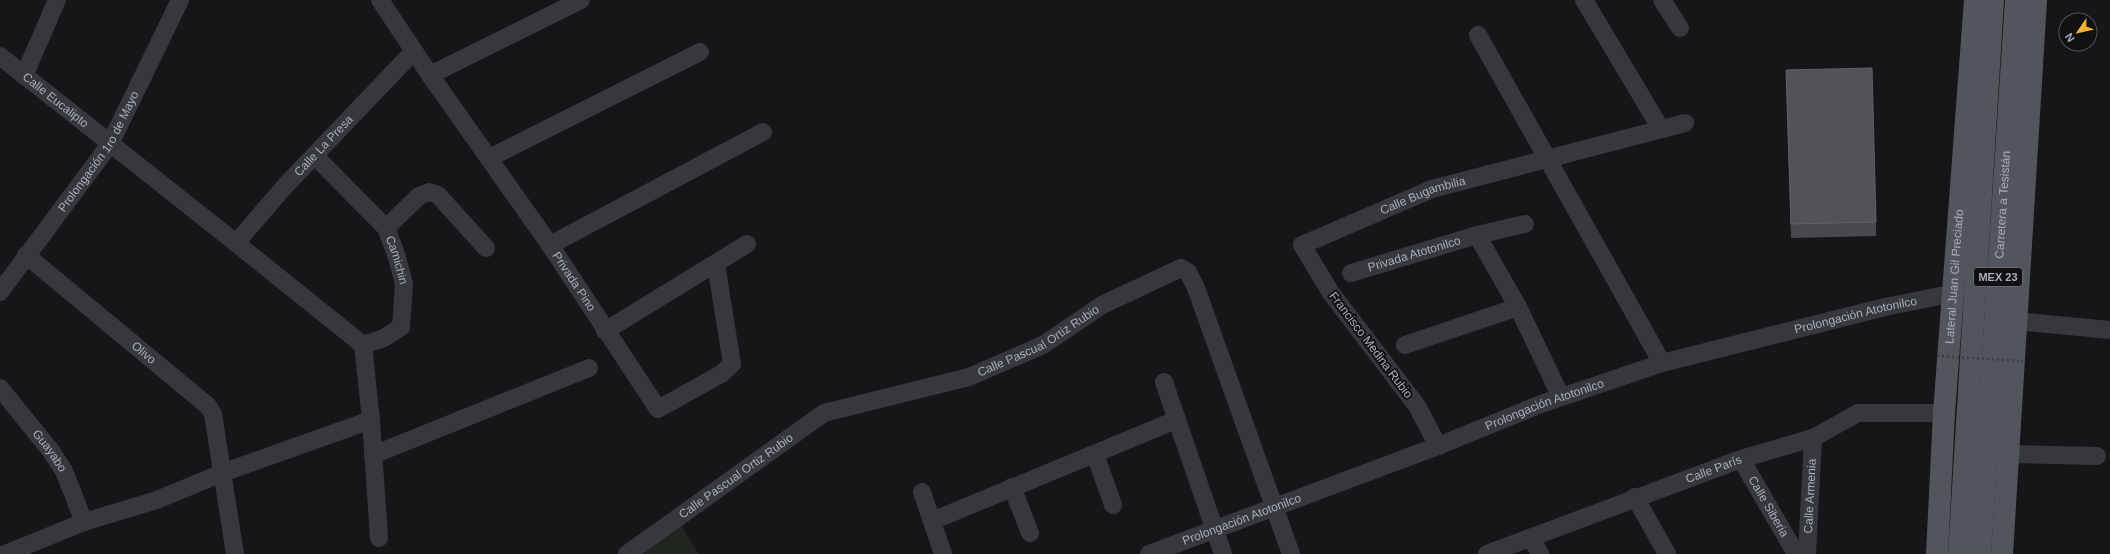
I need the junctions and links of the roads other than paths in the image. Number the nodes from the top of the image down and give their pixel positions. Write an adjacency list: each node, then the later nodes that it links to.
1 (57, 0): 17 (street)
2 (180, 0): 21 (street, Prolongación 1ro de Mayo)
3 (380, 0): 13 (street, Privada Pino)
4 (581, 0): 16 (street)
5 (1662, 0): 11 (street)
6 (1975, 0): 38 (main road, Lateral Juan Gil Preciado)
7 (1993, 0): 85 (main road, Carretera a Tesistán / MEX 23)
8 (2016, 0): 25 (main road, Carretera a Tesistán / MEX 23)
9 (2036, 0): 25 (main road)
10 (1587, 1): 19 (street)
11 (1680, 28)
12 (1478, 35): 24 (street)
13 (414, 51): 16 (street, Privada Pino); 22 (street, Calle La Presa)
14 (700, 52): 23 (street)
15 (0, 56): 17 (street, Calle Eucalipto)
16 (430, 75): 23 (street, Privada Pino)
17 (24, 76): 21 (street, Calle Eucalipto)
18 (1685, 123): 19 (street, Calle Bugambilia)
19 (1661, 129): 24 (street, Calle Bugambilia)
20 (763, 132): 31 (street)
21 (110, 144): 29 (street, Calle Eucalipto); 34 (street, Prolongación 1ro de Mayo)
22 (315, 156): 27 (street, Camichin); 29 (street, Calle La Presa)
23 (488, 158): 31 (street, Privada Pino)
24 (1548, 159): 32 (street, Calle Bugambilia); 45 (street)
25 (2015, 174): 40 (main road); 86 (main road, Carretera a Tesistán / MEX 23)
26 (1525, 224): 28 (street, Privada Atotonilco)
27 (386, 228): 33 (street); 43 (street, Camichin)
28 (1477, 235): 36 (street, Privada Atotonilco); 39 (street, Privada Atotonilco)
29 (236, 243): 43 (street, Calle Eucalipto)
30 (746, 244): 35 (street)
31 (550, 245): 42 (street, Privada Pino)
32 (1302, 246): 54 (street, Francisco Medina Rubio)
33 (486, 248)
34 (26, 256): 37 (street, Prolongación 1ro de Mayo); 60 (street, Olivo)
35 (716, 264): 42 (street); 42 (street, Privada Pino)
36 (1351, 273)
37 (2, 284)
38 (1953, 296): 45 (street, Prolongación Atotonilco); 50 (main road, Lateral Juan Gil Preciado)
39 (1518, 307): 44 (street); 49 (street, Privada Atotonilco)
40 (2016, 321): 41 (street); 56 (main road)
41 (2110, 330)
42 (605, 331)
43 (363, 345): 51 (street)
44 (1405, 345)
45 (1662, 363): 49 (street, Prolongación Atotonilco)
46 (589, 368): 57 (street)
47 (1164, 382): 52 (street)
48 (0, 388): 67 (street, Guayabo)
49 (1560, 397): 54 (street, Prolongación Atotonilco)
50 (1944, 413): 53 (street, Calle París); 84 (main road, Lateral Juan Gil Preciado)
51 (371, 420): 57 (street); 60 (street)
52 (1176, 420): 55 (street); 68 (street)
53 (1812, 438): 59 (street, Calle París); 83 (street, Calle Armenia)
54 (1438, 446): 65 (street, Prolongación Atotonilco)
55 (1095, 454): 61 (street); 64 (street)
56 (2008, 454): 58 (street); 87 (main road)
57 (373, 455): 70 (street)
58 (2097, 456)
59 (1741, 459): 63 (street, Calle París); 82 (street, Calle Siberia)
60 (222, 473): 67 (street); 73 (street, Olivo)
61 (1012, 487): 66 (street); 69 (street)
62 (922, 492): 66 (street)
63 (1635, 497): 71 (street, Calle París); 81 (street)
64 (1113, 505)
65 (1274, 509): 68 (street, Prolongación Atotonilco); 74 (street, Calle Pascual Ortiz Rubio); 78 (street, Calle Pascual Ortiz Rubio)
66 (932, 521): 75 (street)
67 (84, 522): 72 (street)
68 (1215, 530): 76 (street, Prolongación Atotonilco); 77 (street)
69 (1030, 533)
70 (379, 538)
71 (1531, 538): 79 (street, Calle París); 80 (street)
72 (5, 554)
73 (235, 554)
74 (627, 554)
75 (943, 554)
76 (1149, 554)
77 (1224, 554)
78 (1291, 554)
79 (1487, 554)
80 (1540, 554)
81 (1667, 554)
82 (1796, 554)
83 (1807, 554)
84 (1937, 554)
85 (1959, 554)
86 (1980, 554)
87 (2002, 554)

